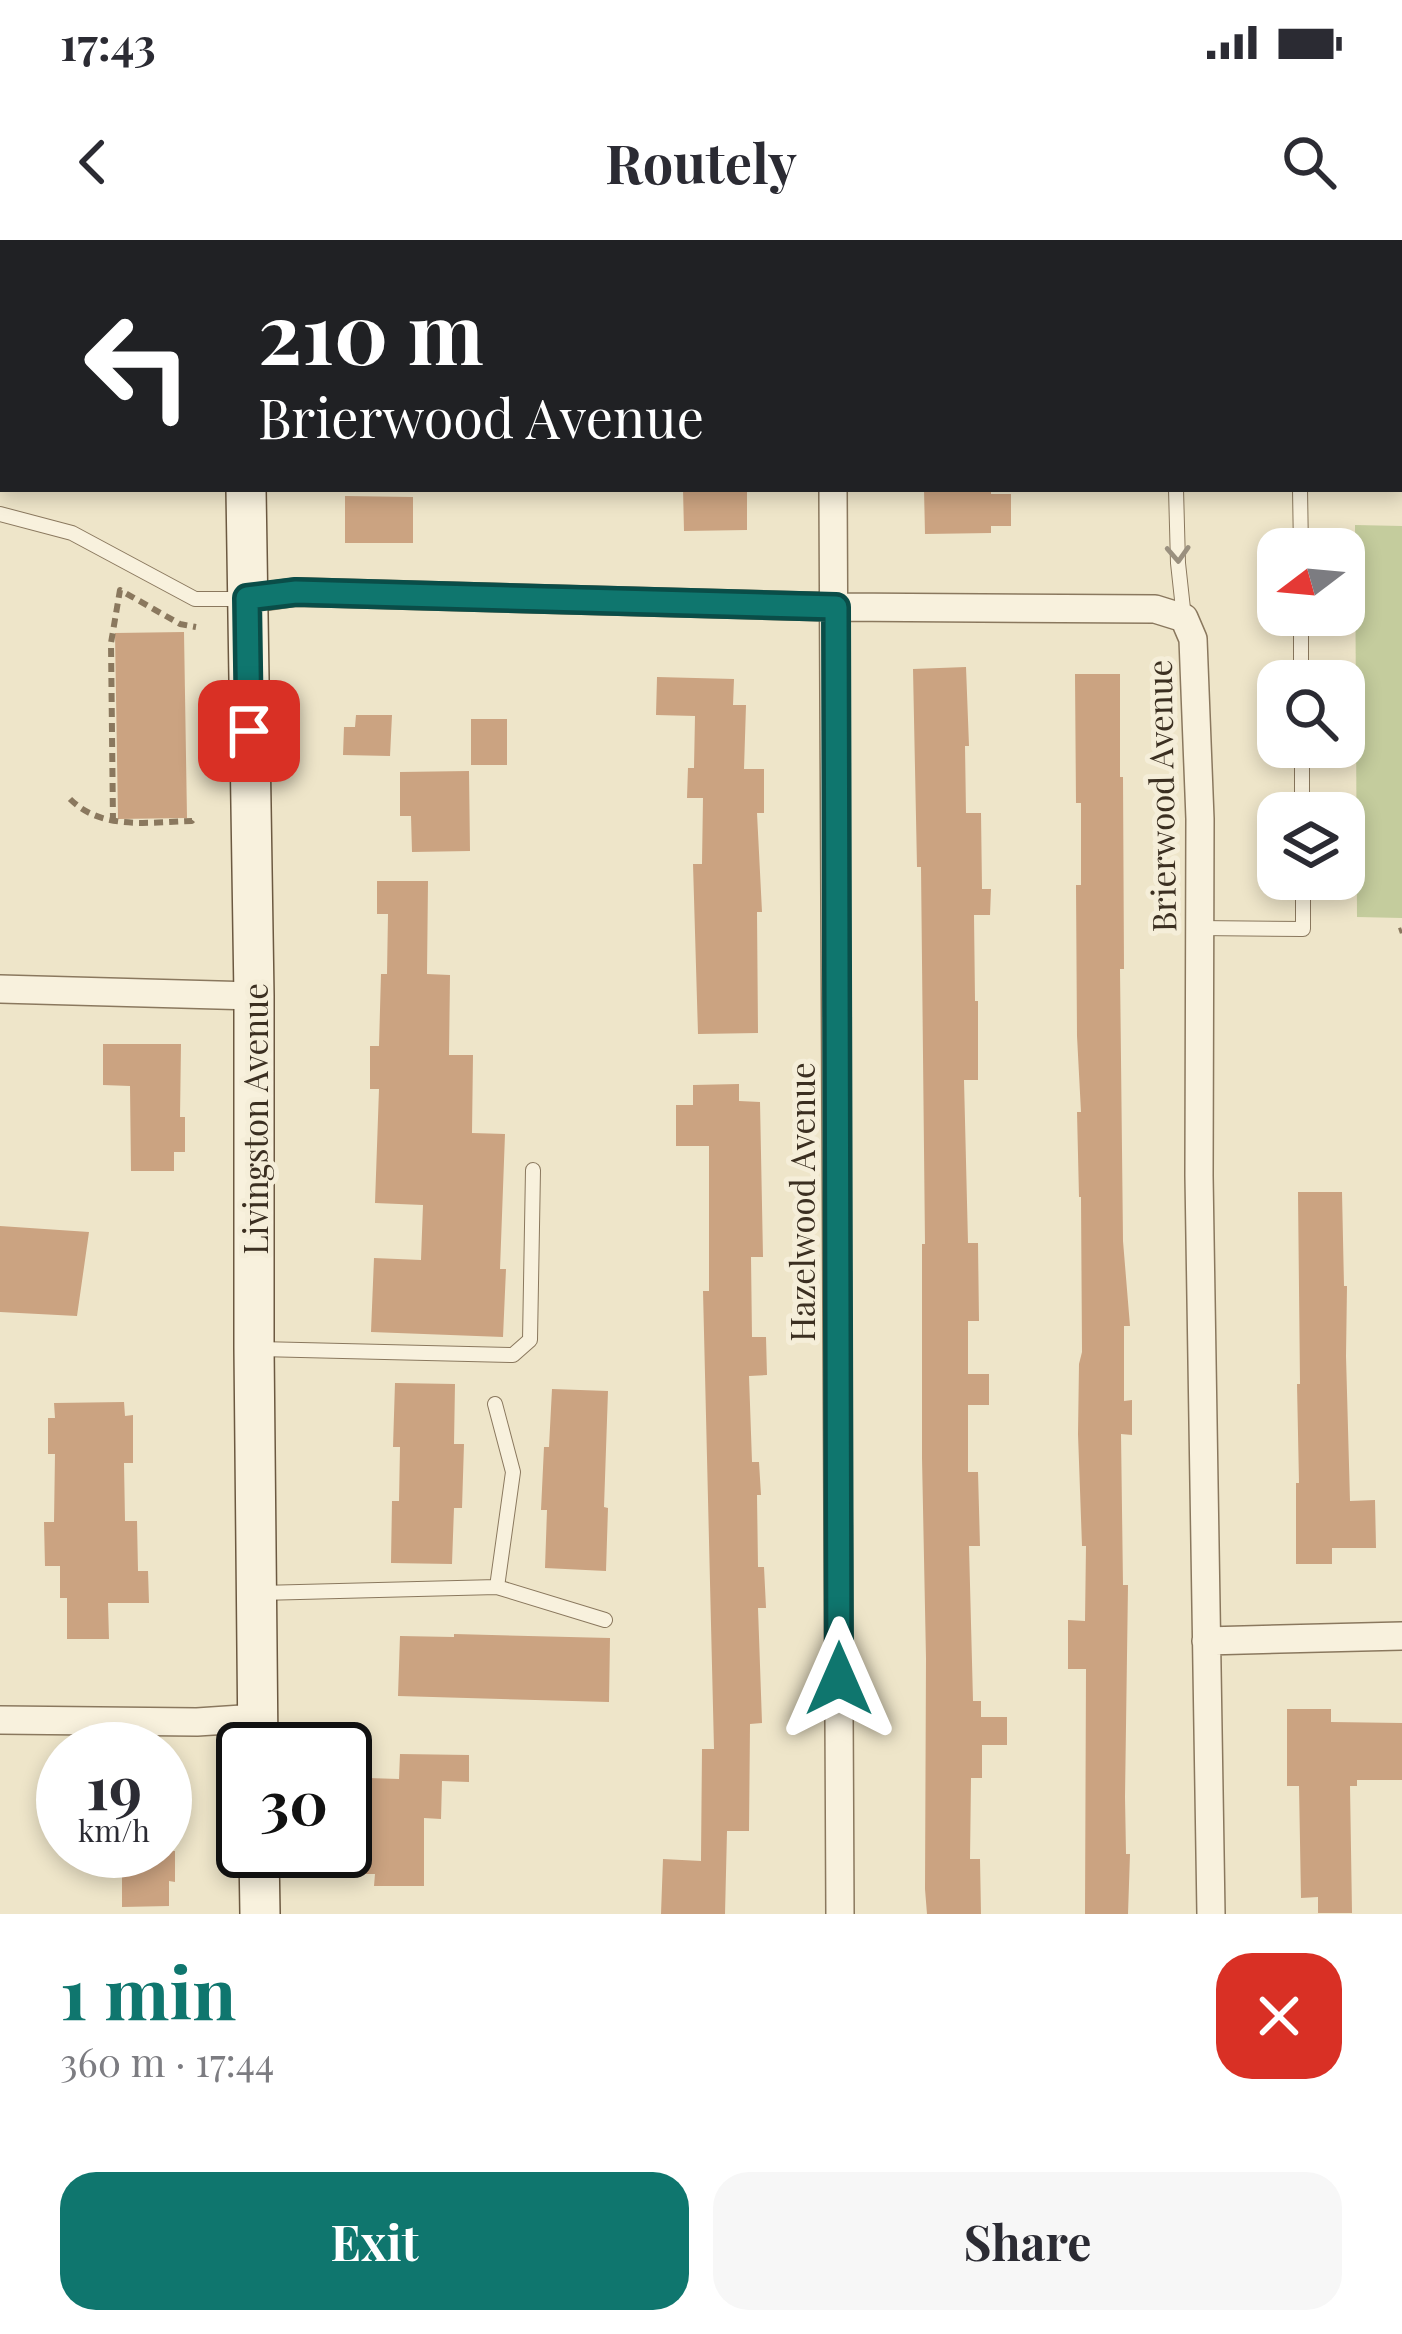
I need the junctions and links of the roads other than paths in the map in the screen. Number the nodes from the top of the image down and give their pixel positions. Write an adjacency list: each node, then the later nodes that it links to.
1 (246, 492): 7 (main road, Livingston Avenue)
2 (833, 492): 8 (street, Hazelwood Avenue)
3 (1176, 492): 9 (lane, one-way to 9)
4 (1300, 492): 6 (lane)
5 (0, 514): 7 (lane)
6 (1301, 528)
7 (247, 598): 8 (street, Brierwood Avenue); 13 (main road, Livingston Avenue)
8 (836, 607): 9 (street, Brierwood Avenue); 27 (street, Hazelwood Avenue)
9 (1184, 618): 11 (street, Brierwood Avenue)
10 (1303, 900): 11 (lane)
11 (1198, 928): 21 (street, Brierwood Avenue)
12 (0, 989): 13 (street)
13 (254, 996): 15 (main road, Livingston Avenue)
14 (532, 1170): 15 (lane)
15 (254, 1348): 18 (main road, Livingston Avenue)
16 (495, 1404): 17 (lane)
17 (497, 1587): 18 (lane); 19 (lane)
18 (255, 1593): 23 (main road, Livingston Avenue)
19 (605, 1620)
20 (1402, 1636): 21 (street)
21 (1206, 1641): 28 (street, Brierwood Avenue)
22 (0, 1720): 24 (street)
23 (258, 1722)
24 (216, 1726)
25 (260, 1878): 26 (main road)
26 (260, 1914)
27 (840, 1914)
28 (1211, 1914)

